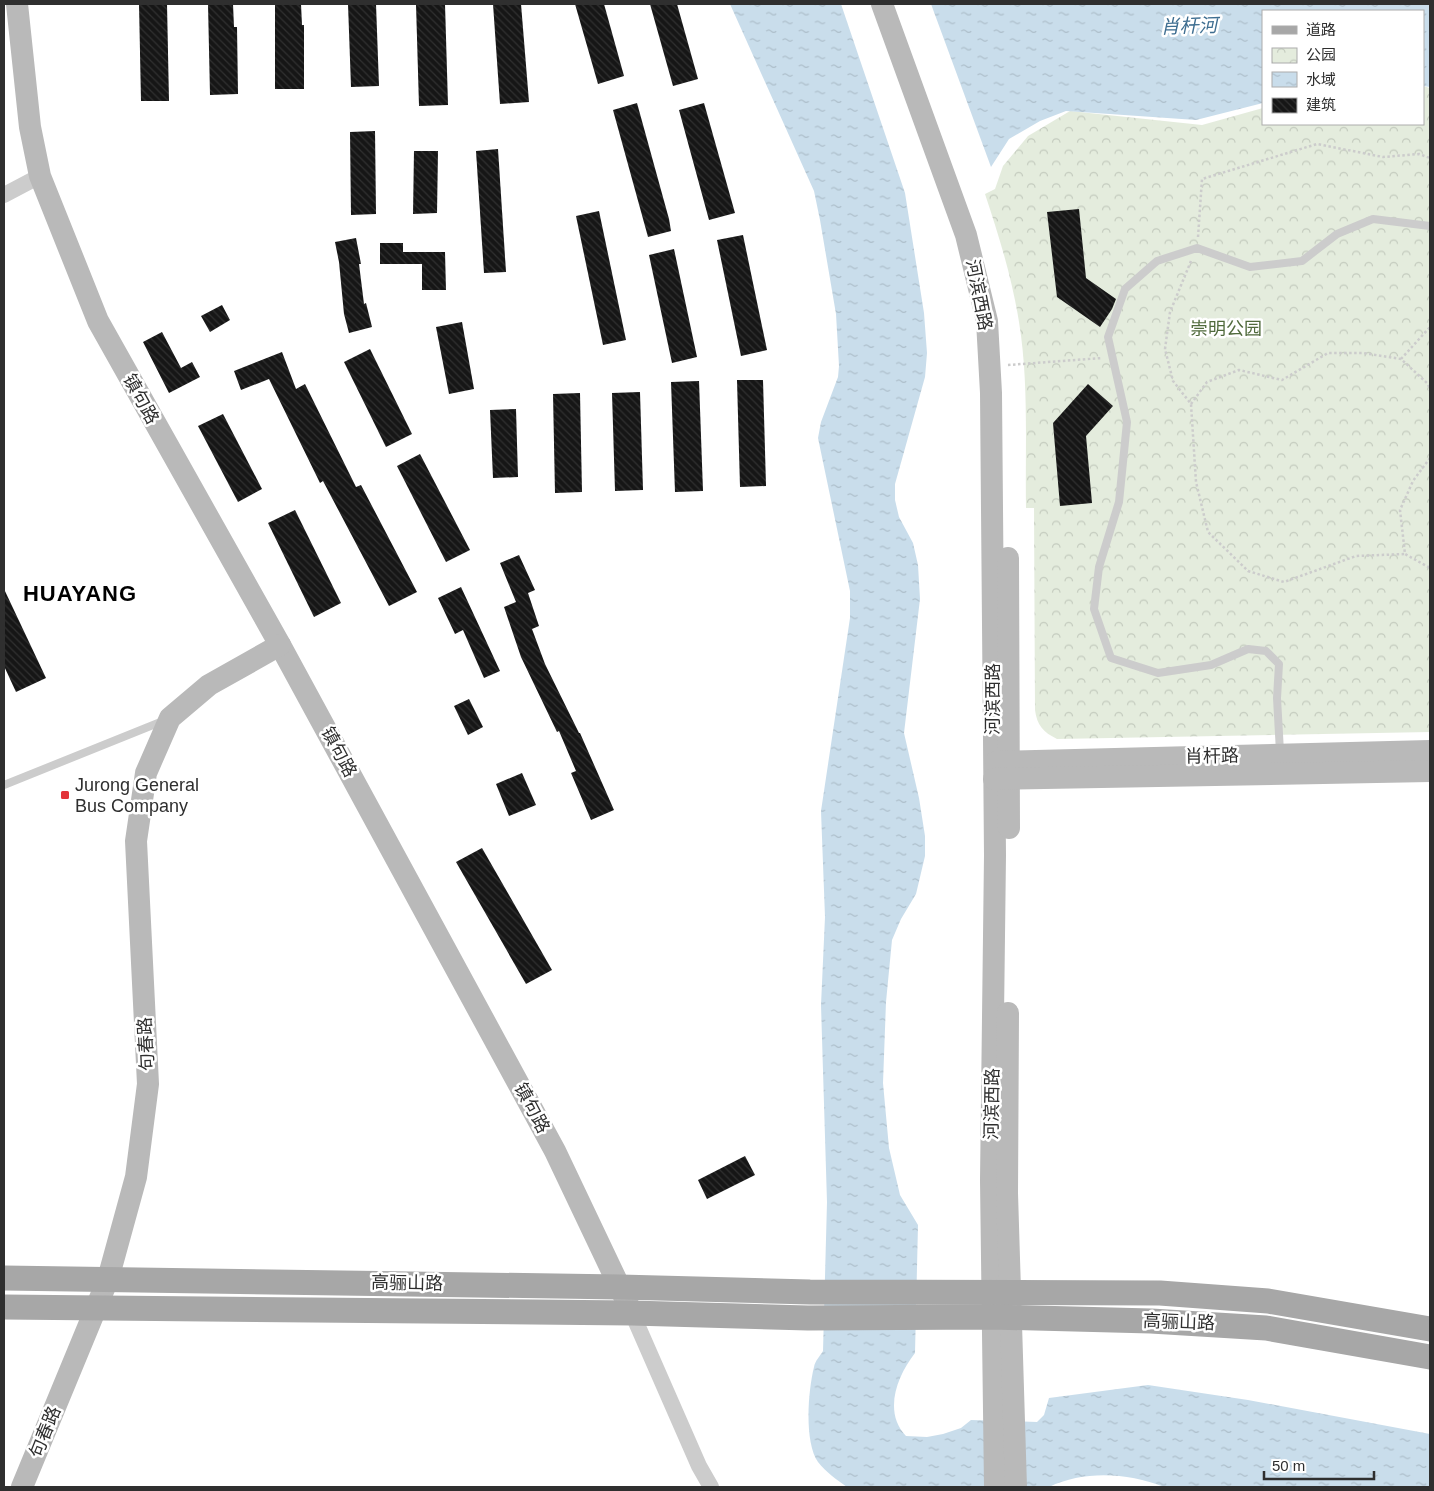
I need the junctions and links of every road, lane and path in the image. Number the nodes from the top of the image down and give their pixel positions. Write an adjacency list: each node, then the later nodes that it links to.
1 (17, 4): 5 (street, 镇句路)
2 (882, 4): 22 (street, 河滨西路)
3 (897, 4): 12 (street, 河滨西路)
4 (1430, 158): 8 (path)
5 (40, 176): 6 (street); 18 (street, 镇句路)
6 (4, 195)
7 (1430, 226): 8 (lane)
8 (1197, 248): 10 (lane); 14 (path)
9 (1430, 327): 11 (path)
10 (1111, 357): 12 (path); 21 (lane)
11 (1401, 359): 13 (path); 14 (path)
12 (1004, 365): 22 (street, 河滨西路)
13 (1430, 391)
14 (1191, 404): 16 (path)
15 (1430, 458): 16 (path)
16 (1405, 554): 17 (path)
17 (1430, 568)
18 (280, 645): 19 (street, 句春路); 27 (street, 镇句路)
19 (170, 718): 24 (lane); 26 (street, 句春路)
20 (1430, 751): 21 (street, 肖杆路)
21 (1280, 755): 22 (street, 肖杆路)
22 (1002, 770): 23 (street, 肖杆路); 28 (street, 河滨西路)
23 (1430, 771)
24 (4, 785)
25 (4, 1278): 26 (main road, 高骊山路)
26 (108, 1279): 27 (main road, 高骊山路); 30 (street, 句春路)
27 (620, 1287): 28 (main road, 高骊山路); 31 (street, 镇句路)
28 (1001, 1305): 31 (main road, 高骊山路); 32 (main road, 高骊山路); 33 (main road, 高骊山路); 34 (street, 河滨西路)
29 (4, 1307): 30 (main road, 高骊山路)
30 (96, 1308): 31 (main road, 高骊山路); 35 (street, 句春路)
31 (632, 1313): 36 (street, 镇句路)
32 (1430, 1329)
33 (1430, 1357)
34 (1004, 1410): 37 (street); 38 (street)
35 (22, 1487)
36 (711, 1487)
37 (995, 1487)
38 (1016, 1487)

